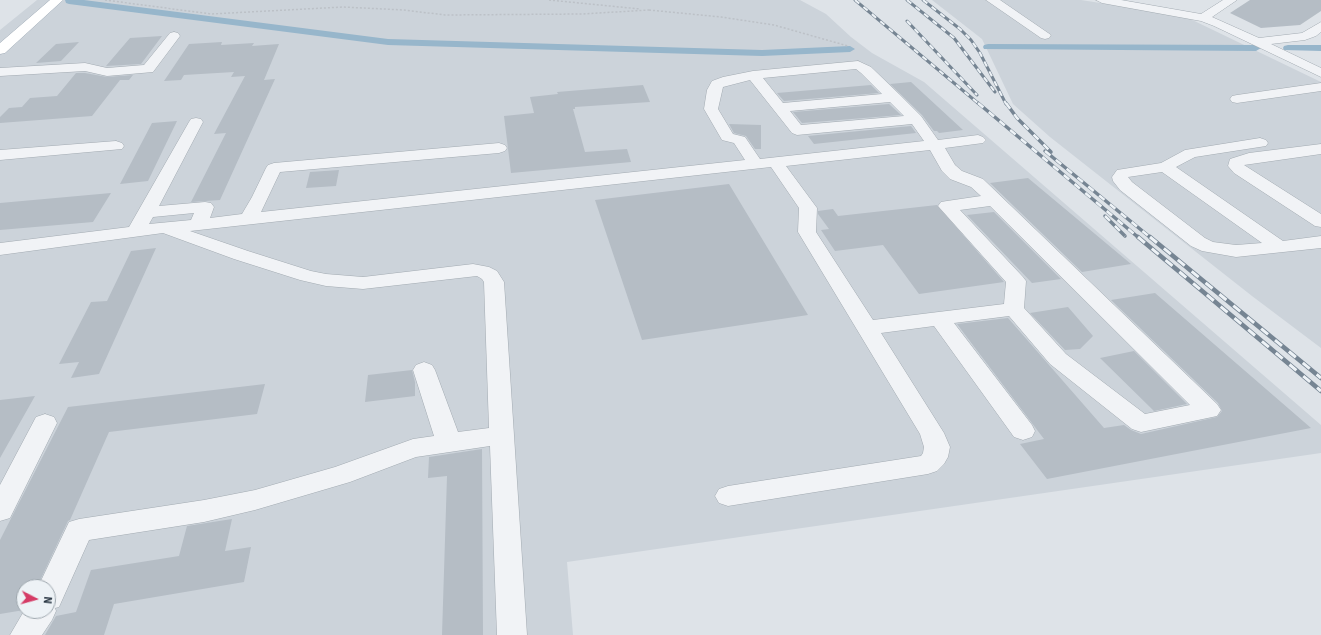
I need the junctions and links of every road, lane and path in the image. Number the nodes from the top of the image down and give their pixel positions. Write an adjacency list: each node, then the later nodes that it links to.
1 (57, 0): 15 (main road)
2 (105, 0): 8 (path)
3 (549, 0): 8 (path)
4 (992, 0): 5 (street); 11 (street)
5 (997, 0)
6 (1102, 0): 9 (street)
7 (1231, 0): 9 (street)
8 (649, 10): 14 (path)
9 (1202, 18): 13 (street)
10 (1318, 31): 13 (street)
11 (1045, 35)
12 (174, 36): 16 (street)
13 (1258, 42): 17 (street)
14 (848, 46)
15 (0, 50)
16 (0, 72)
17 (1321, 73)
18 (753, 75): 20 (street); 22 (street); 35 (street)
19 (1321, 87): 21 (street)
20 (894, 97): 22 (street); 23 (street)
21 (1237, 99)
22 (780, 108): 23 (street)
23 (916, 118): 29 (street)
24 (196, 122): 38 (street)
25 (1321, 136): 27 (street)
26 (978, 140): 29 (street)
27 (1282, 140): 32 (street); 36 (street)
28 (116, 146): 33 (street)
29 (935, 146): 35 (street); 37 (street)
30 (499, 148): 39 (street)
31 (1321, 149): 32 (street)
32 (1301, 151): 34 (street); 40 (street)
33 (0, 155)
34 (1321, 163)
35 (766, 164): 39 (street); 49 (street)
36 (1165, 167): 45 (street); 45 (street)
37 (994, 200): 47 (street); 47 (street)
38 (146, 212): 41 (street); 43 (street)
39 (248, 219): 41 (street)
40 (1321, 222)
41 (198, 224): 42 (street)
42 (163, 228): 43 (street); 53 (street)
43 (136, 231): 46 (street)
44 (1321, 242): 45 (street)
45 (1279, 247)
46 (0, 249)
47 (1014, 309): 48 (street)
48 (940, 319): 49 (street); 52 (street)
49 (866, 328): 55 (street)
50 (424, 370): 54 (street)
51 (45, 423): 56 (street)
52 (1023, 431)
53 (502, 435): 54 (street); 60 (street)
54 (449, 442): 57 (street)
55 (728, 496)
56 (0, 510)
57 (56, 580)
58 (36, 619): 59 (street)
59 (25, 635)
60 (512, 635)

